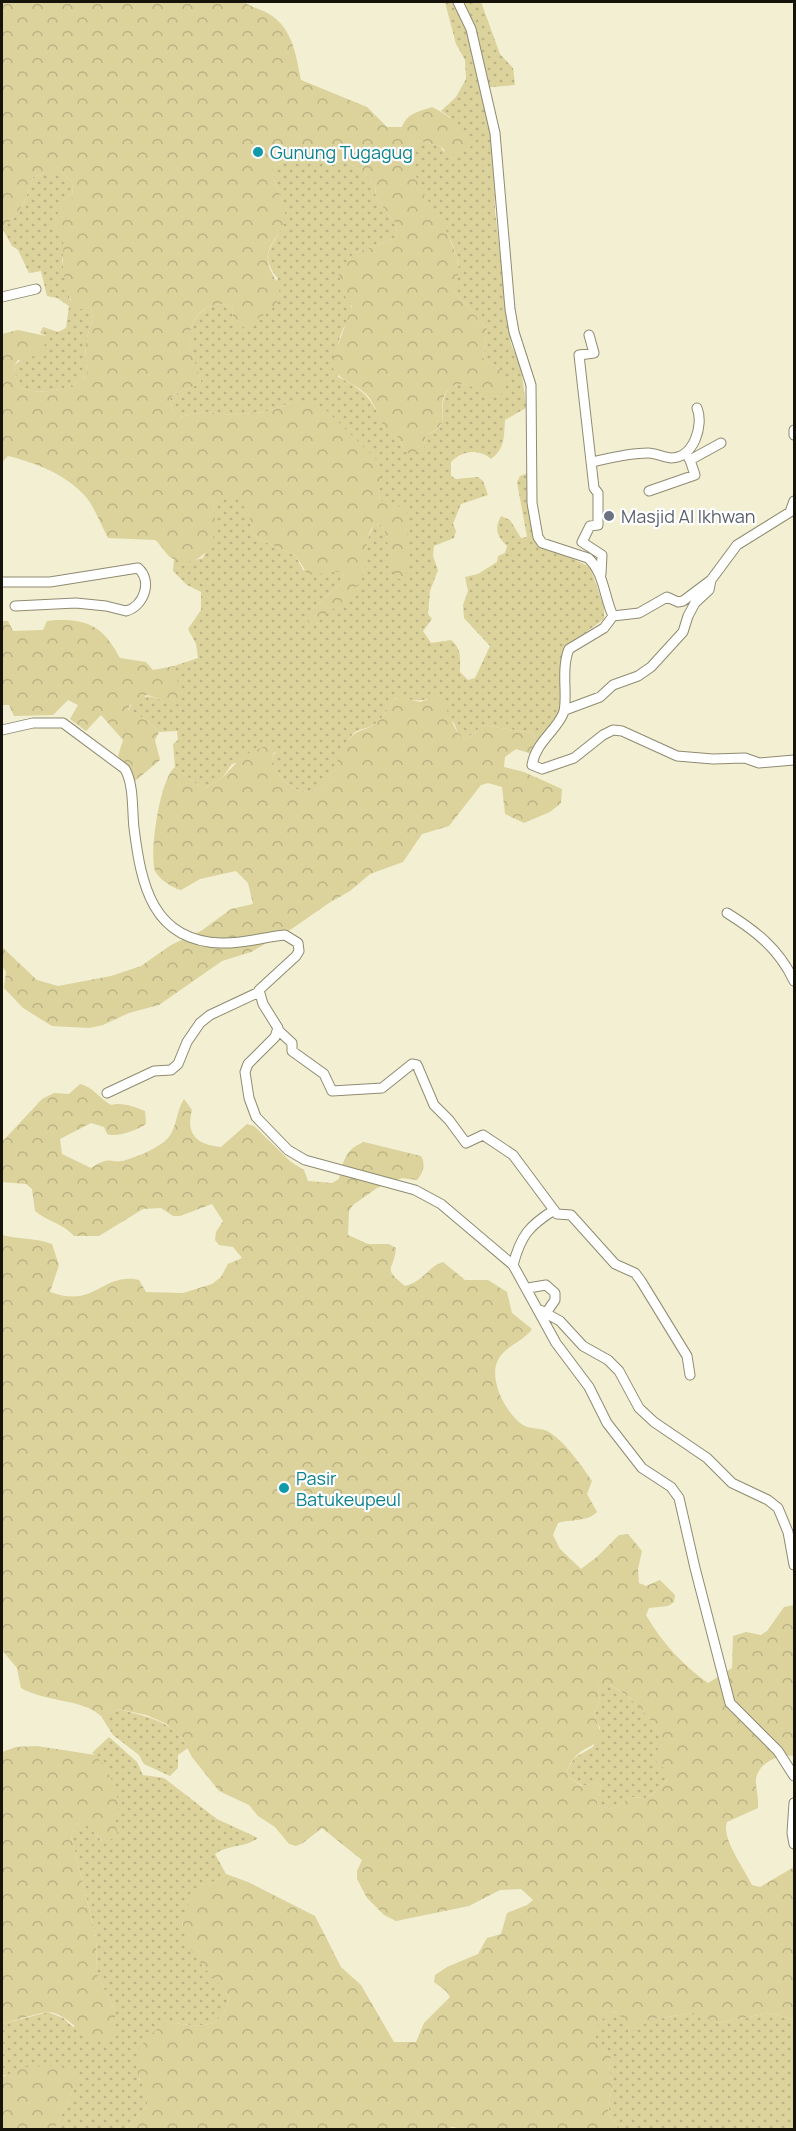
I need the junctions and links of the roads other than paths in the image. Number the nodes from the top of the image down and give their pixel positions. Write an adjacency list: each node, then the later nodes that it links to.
1 (458, 2): 13 (street)
2 (36, 289): 3 (street)
3 (2, 297)
4 (590, 335): 10 (street)
5 (697, 408): 9 (street)
6 (795, 430): 7 (street)
7 (795, 435)
8 (721, 443): 9 (street)
9 (687, 457): 10 (street); 11 (street)
10 (592, 462): 13 (street)
11 (649, 491)
12 (795, 501): 14 (street)
13 (601, 574): 17 (street)
14 (711, 580): 17 (street); 18 (street)
15 (2, 582): 16 (street)
16 (15, 606)
17 (613, 616): 18 (street)
18 (565, 710): 20 (street)
19 (2, 730): 23 (street)
20 (795, 760)
21 (727, 913): 22 (street)
22 (795, 981)
23 (258, 992): 24 (street); 25 (street)
24 (278, 1030): 26 (street); 27 (street)
25 (108, 1093)
26 (554, 1210): 27 (street); 30 (street)
27 (513, 1264): 28 (street)
28 (528, 1288): 29 (street); 29 (street)
29 (543, 1311): 31 (street); 32 (street)
30 (690, 1375)
31 (795, 1565)
32 (795, 1776)
33 (795, 1803): 34 (street)
34 (795, 1844)

